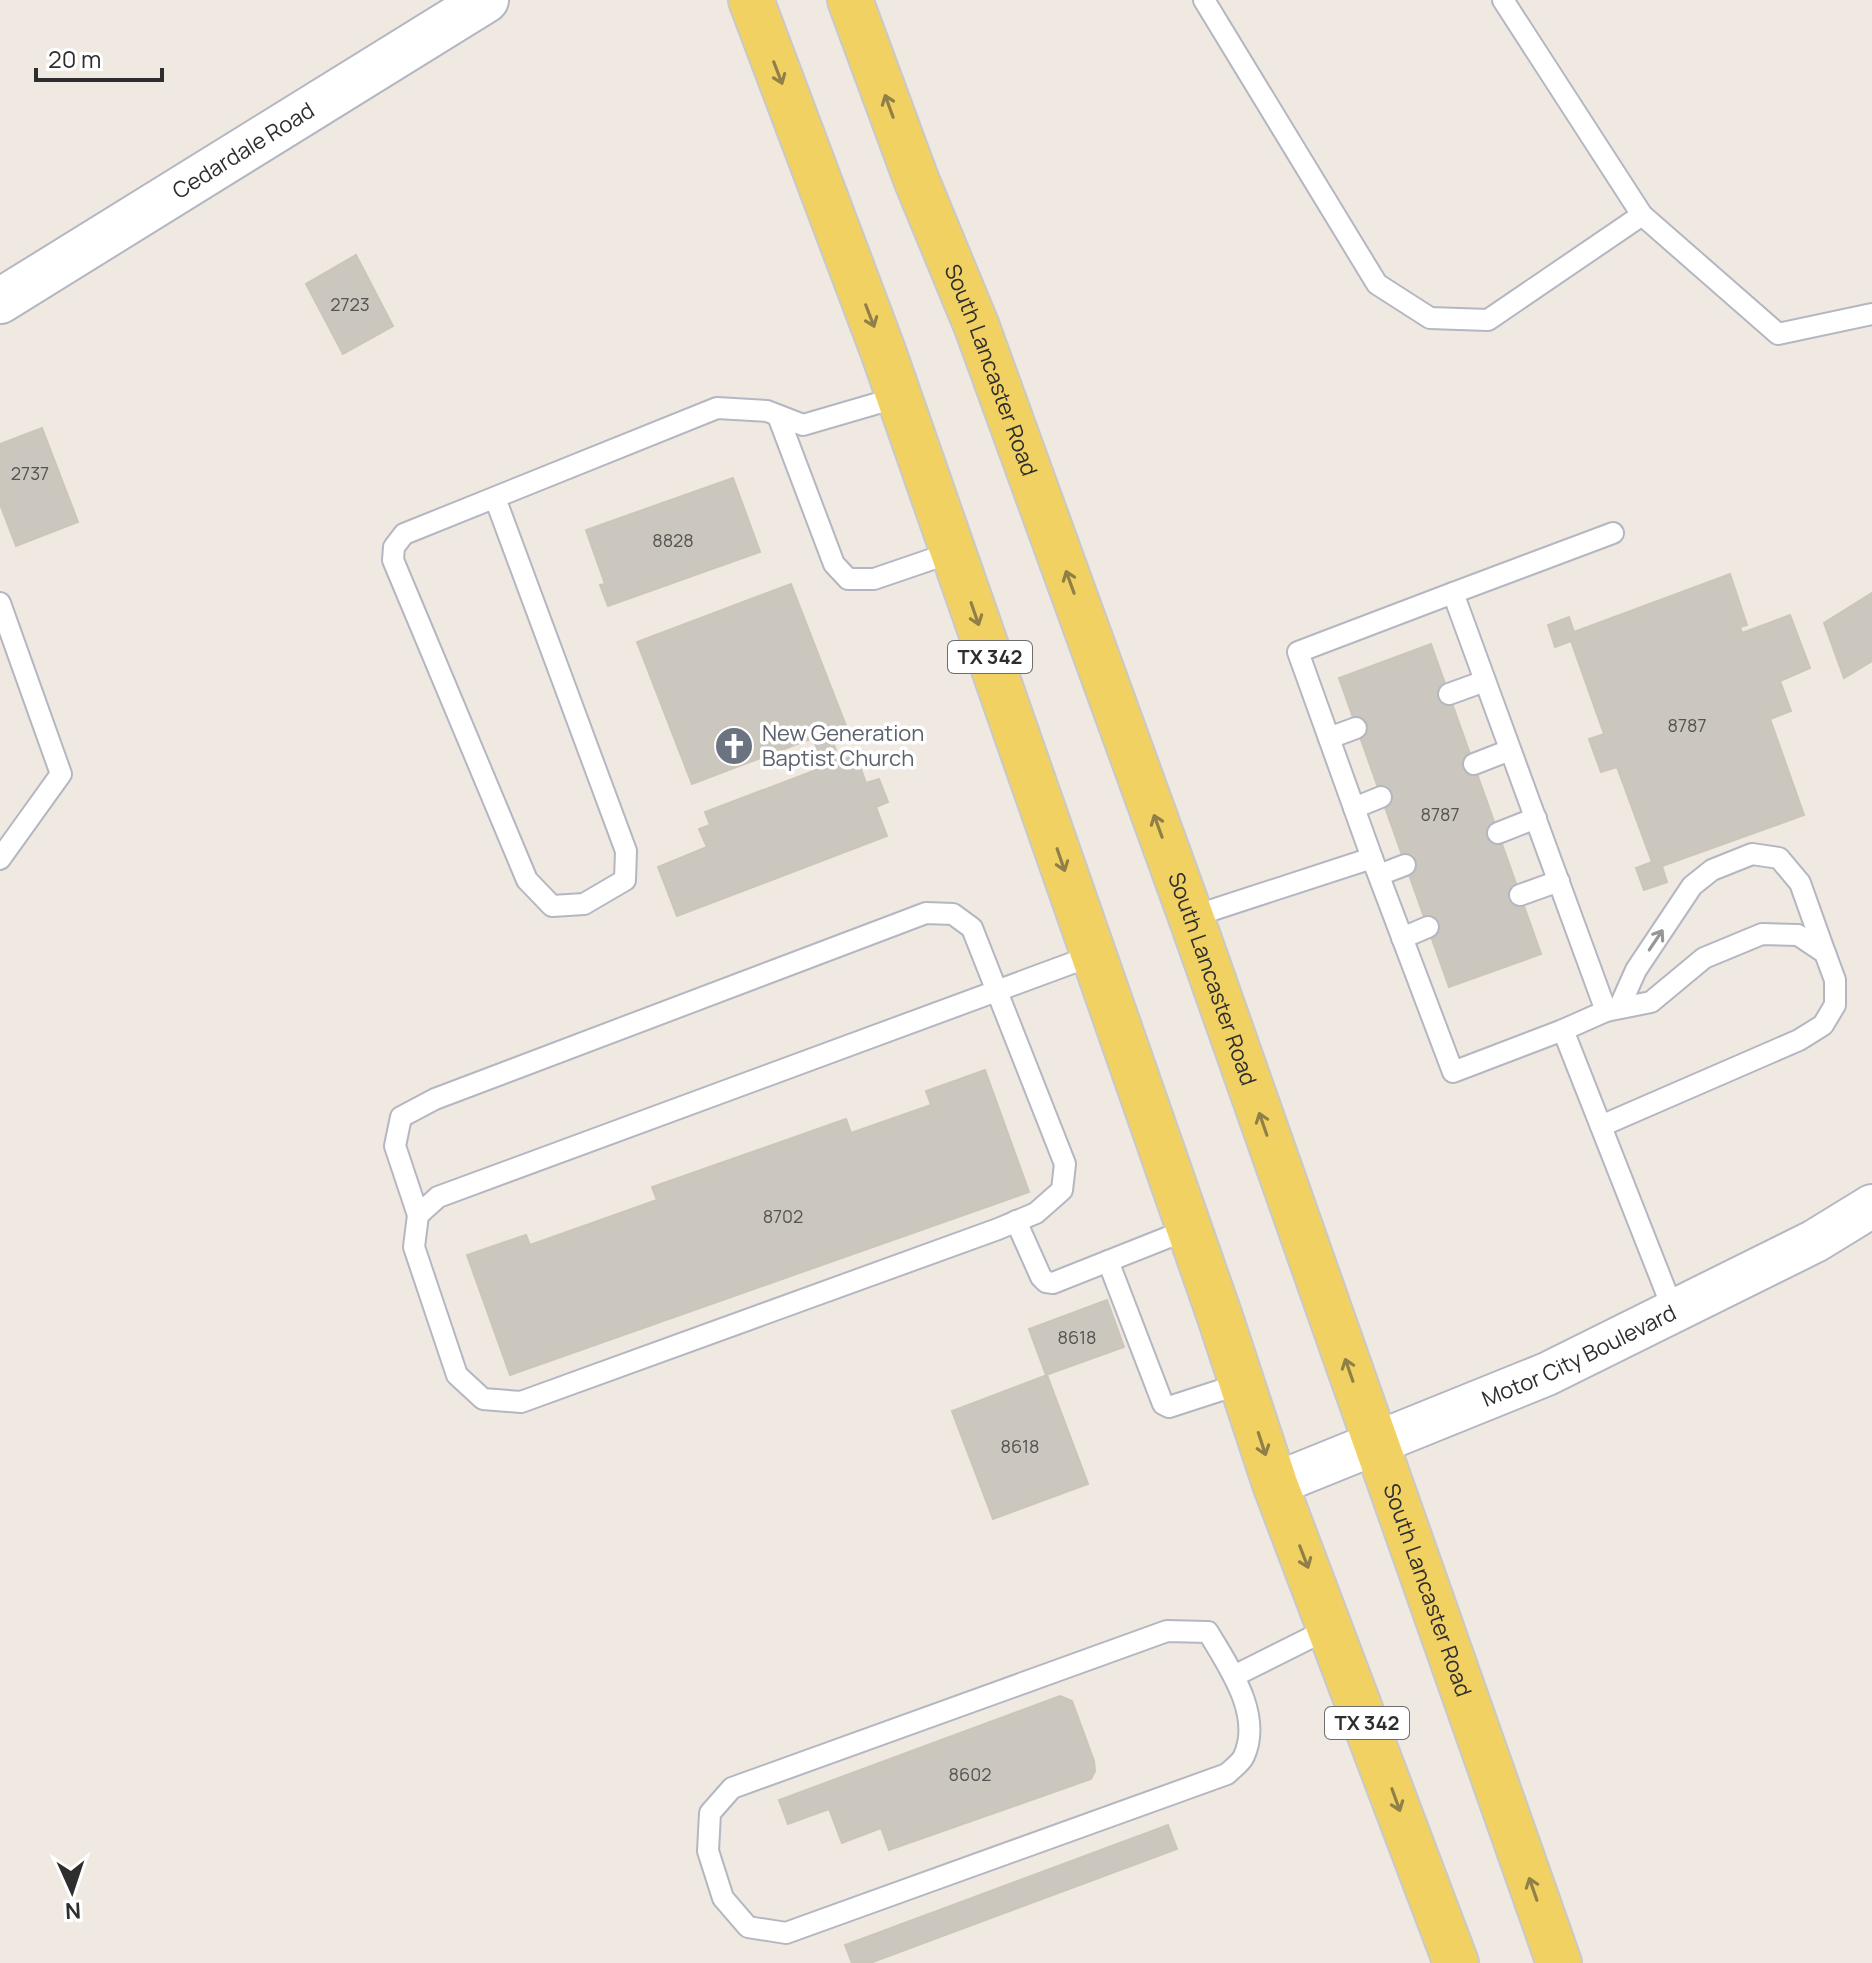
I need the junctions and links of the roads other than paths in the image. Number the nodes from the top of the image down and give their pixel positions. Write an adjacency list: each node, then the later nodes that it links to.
1 (486, 0): 7 (street, Cedardale Road)
2 (751, 0): 9 (main road, TX 342, one-way to 9)
3 (850, 0): 31 (main road, South Lancaster Road, one-way to 3)
4 (1204, 0): 6 (lane)
5 (1503, 0): 6 (lane)
6 (1642, 215): 8 (lane)
7 (0, 301)
8 (1872, 314)
9 (899, 397): 10 (lane); 13 (main road, TX 342)
10 (778, 416): 11 (lane); 13 (lane)
11 (495, 498): 11 (lane)
12 (1613, 533): 14 (lane)
13 (953, 552): 35 (main road, TX 342, one-way to 35)
14 (1453, 593): 16 (lane); 19 (lane)
15 (0, 603): 26 (lane)
16 (1485, 681): 17 (lane); 20 (lane)
17 (1449, 694)
18 (1356, 728): 19 (lane)
19 (1329, 738): 23 (lane)
20 (1510, 750): 21 (lane); 24 (lane)
21 (1474, 764)
22 (1381, 797): 23 (lane)
23 (1354, 808): 28 (lane)
24 (1536, 818): 25 (lane); 29 (lane)
25 (1498, 833)
26 (0, 859)
27 (1405, 865): 28 (lane)
28 (1375, 866): 31 (lane); 33 (lane)
29 (1559, 881): 30 (lane); 37 (lane)
30 (1520, 895)
31 (1191, 917): 47 (main road, South Lancaster Road, one-way to 31)
32 (1428, 927): 33 (lane)
33 (1402, 938): 38 (lane)
34 (1825, 953): 37 (lane); 37 (lane, one-way to 34); 39 (lane)
35 (1094, 955): 36 (lane); 43 (main road, TX 342)
36 (996, 991): 41 (lane); 41 (lane); 42 (lane)
37 (1612, 1010): 38 (lane)
38 (1563, 1030): 39 (lane)
39 (1601, 1126): 45 (lane)
40 (1872, 1206): 45 (street, Motor City Boulevard)
41 (418, 1215): 42 (lane)
42 (1016, 1221): 44 (lane)
43 (1189, 1229): 44 (lane); 46 (main road, TX 342)
44 (1108, 1261): 46 (lane)
45 (1674, 1312): 47 (street, Motor City Boulevard)
46 (1243, 1383): 48 (main road, TX 342, one-way to 48)
47 (1374, 1444): 48 (street, Motor City Boulevard); 52 (main road, South Lancaster Road, one-way to 47)
48 (1275, 1484): 49 (main road, TX 342, one-way to 49)
49 (1332, 1627): 50 (lane); 51 (main road, TX 342, one-way to 51)
50 (1234, 1676): 50 (lane)
51 (1456, 1963)
52 (1559, 1963)

